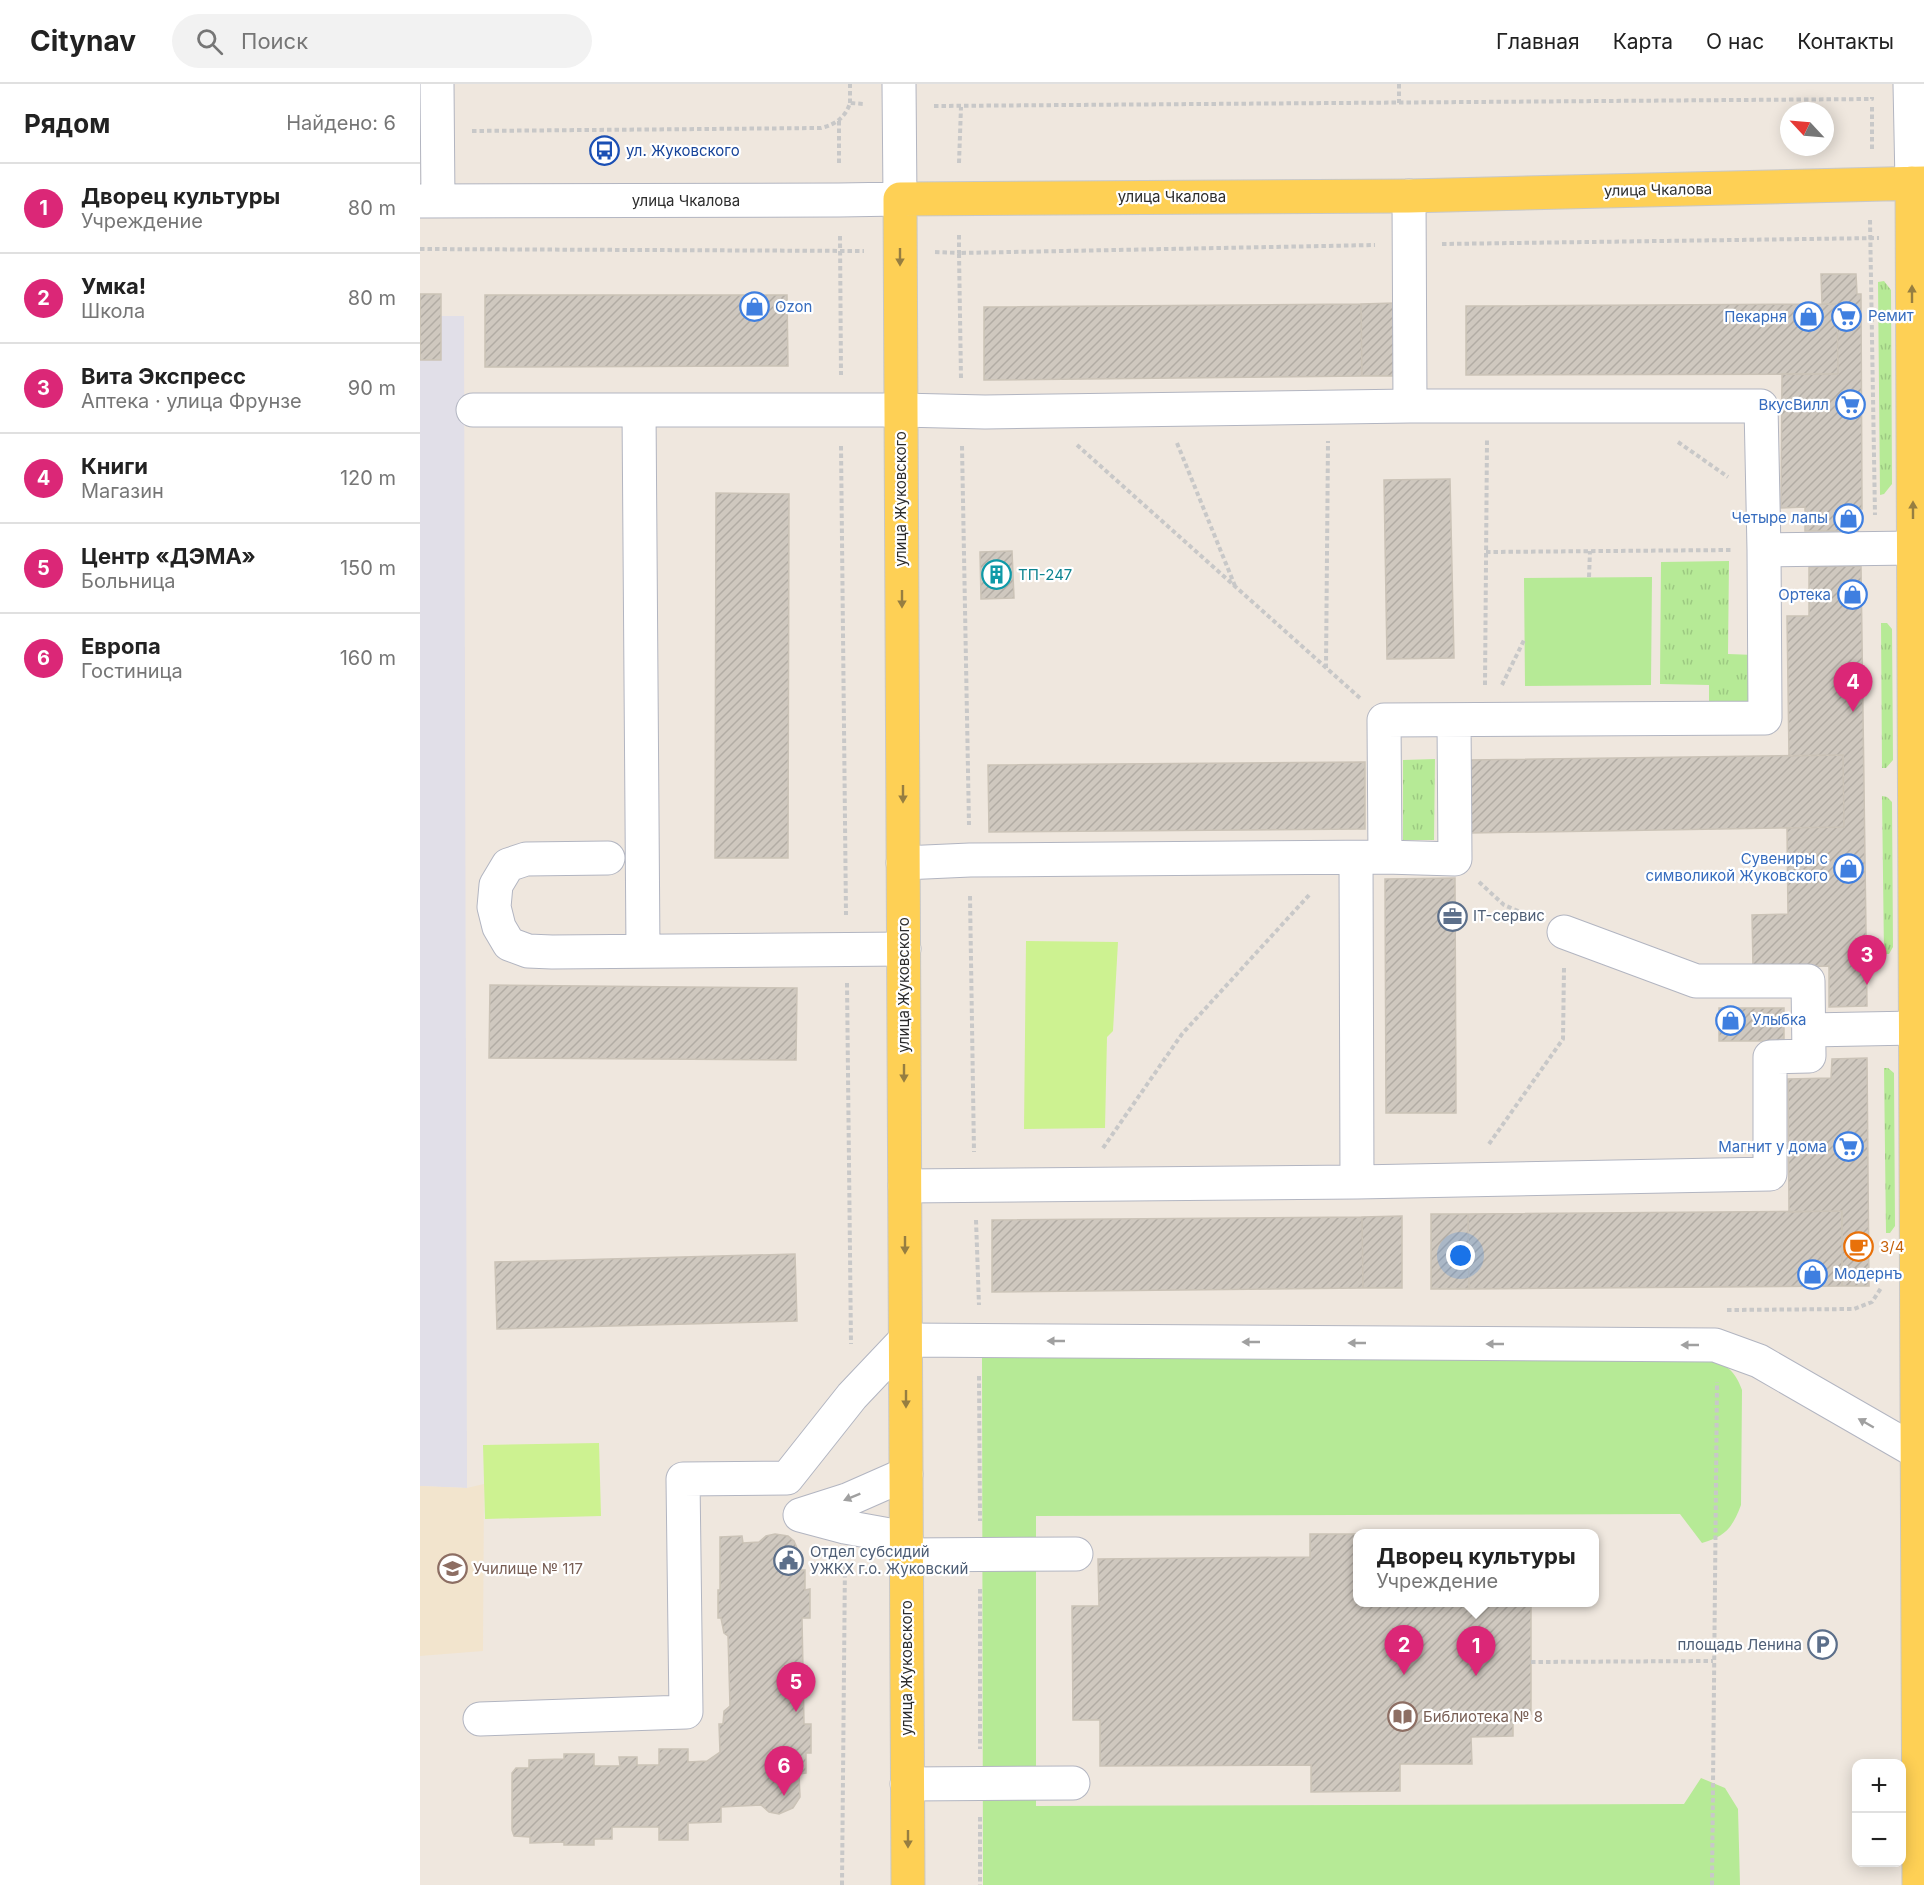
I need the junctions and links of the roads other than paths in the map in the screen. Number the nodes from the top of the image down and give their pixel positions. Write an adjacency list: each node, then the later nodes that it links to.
1 (436, 84): 7 (street)
2 (1910, 84): 4 (street)
3 (899, 94): 6 (street, улица Жуковского)
4 (1918, 183): 5 (main road, улица Чкалова); 12 (main road, one-way to 4)
5 (1409, 196): 6 (main road, улица Чкалова); 8 (street)
6 (900, 199): 7 (street, улица Чкалова); 11 (main road, улица Жуковского, one-way to 11)
7 (429, 201)
8 (1410, 406): 11 (street); 13 (street)
9 (473, 410): 10 (street)
10 (639, 410): 11 (street); 21 (street)
11 (901, 410): 17 (main road, улица Жуковского, one-way to 17)
12 (1913, 548): 13 (street); 18 (main road)
13 (1764, 550): 14 (street)
14 (1469, 720): 16 (street); 16 (street)
15 (608, 858): 21 (street)
16 (1361, 858): 17 (street); 24 (street)
17 (903, 863): 20 (main road, улица Жуковского)
18 (1919, 873): 22 (main road)
19 (1564, 932): 23 (street)
20 (904, 949): 21 (street); 25 (main road, улица Жуковского, one-way to 25)
21 (644, 951)
22 (1915, 1028): 23 (street); 27 (main road)
23 (1809, 1030): 24 (street)
24 (1357, 1182): 25 (street)
25 (905, 1186): 26 (main road, улица Жуковского, one-way to 26)
26 (905, 1340): 27 (street, one-way to 26); 28 (main road, улица Жуковского, one-way to 28); 31 (street)
27 (1920, 1454): 34 (main road)
28 (906, 1474): 29 (main road, улица Жуковского); 29 (street, one-way to 29)
29 (906, 1546): 30 (street); 33 (main road, улица Жуковского)
30 (1076, 1554)
31 (480, 1719)
32 (1073, 1783): 33 (street)
33 (907, 1784): 35 (main road, улица Жуковского, one-way to 35)
34 (1920, 1865)
35 (908, 1885)

